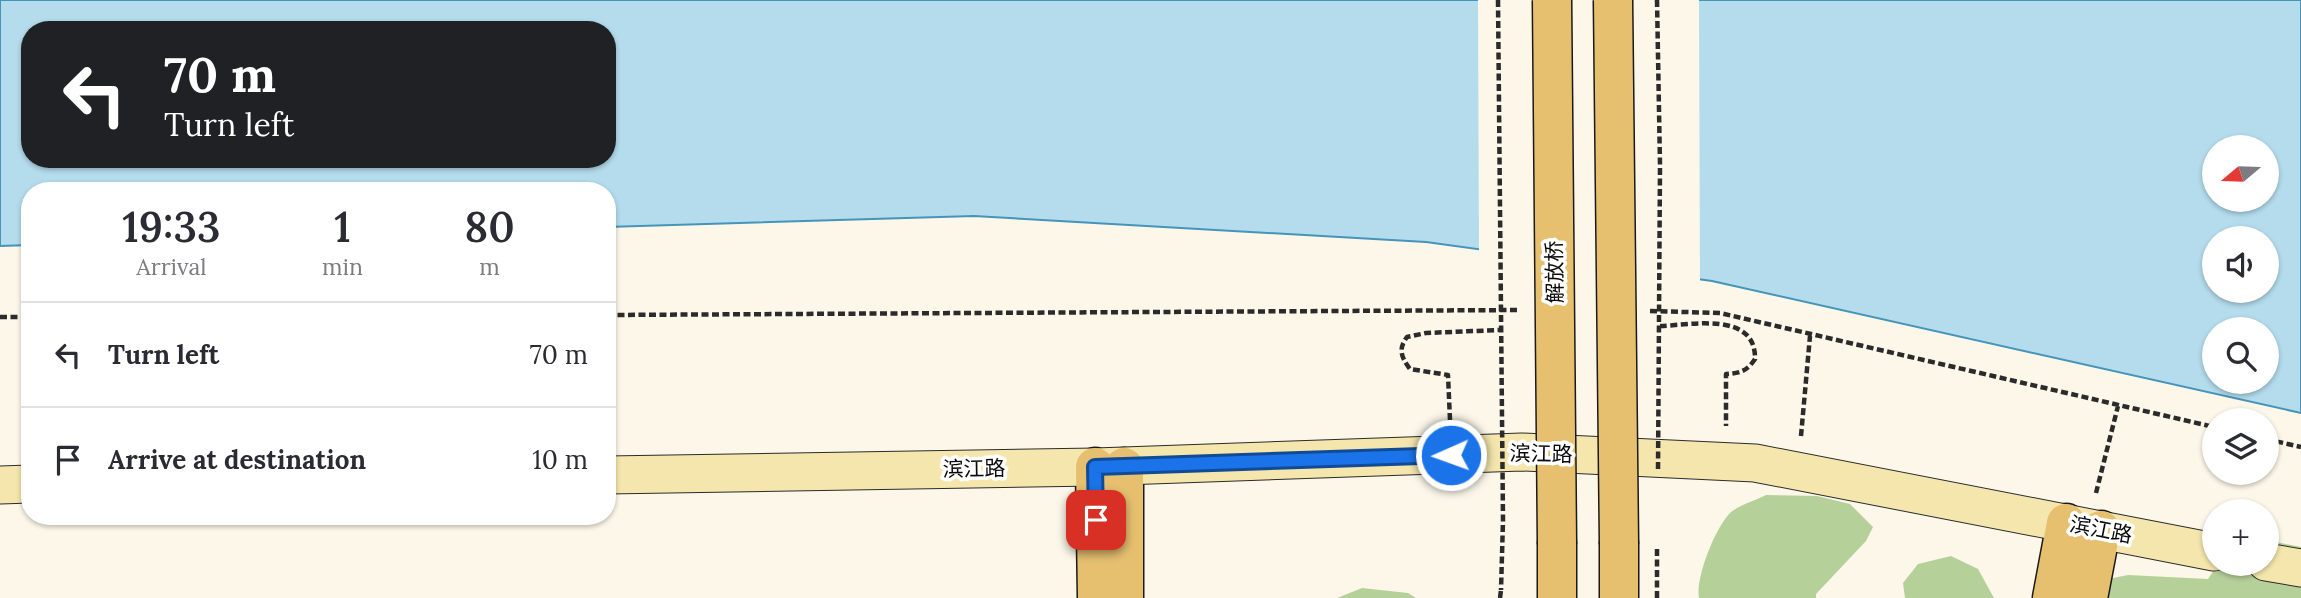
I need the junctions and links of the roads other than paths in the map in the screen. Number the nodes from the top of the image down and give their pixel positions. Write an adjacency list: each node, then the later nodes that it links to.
1 (1552, 0): 13 (main road, 解放桥, bridge)
2 (1613, 0): 14 (main road, bridge)
3 (1110, 467): 4 (main road, 滨江路); 7 (main road, 滨江路); 11 (main road); 12 (main road)
4 (616, 475)
5 (21, 484): 6 (main road)
6 (0, 485)
7 (2085, 527): 8 (main road, 滨江路); 15 (main road); 16 (main road)
8 (2202, 550)
9 (2279, 564): 10 (main road)
10 (2301, 568)
11 (1097, 598)
12 (1124, 598)
13 (1556, 598)
14 (1619, 598)
15 (2052, 598)
16 (2088, 598)

